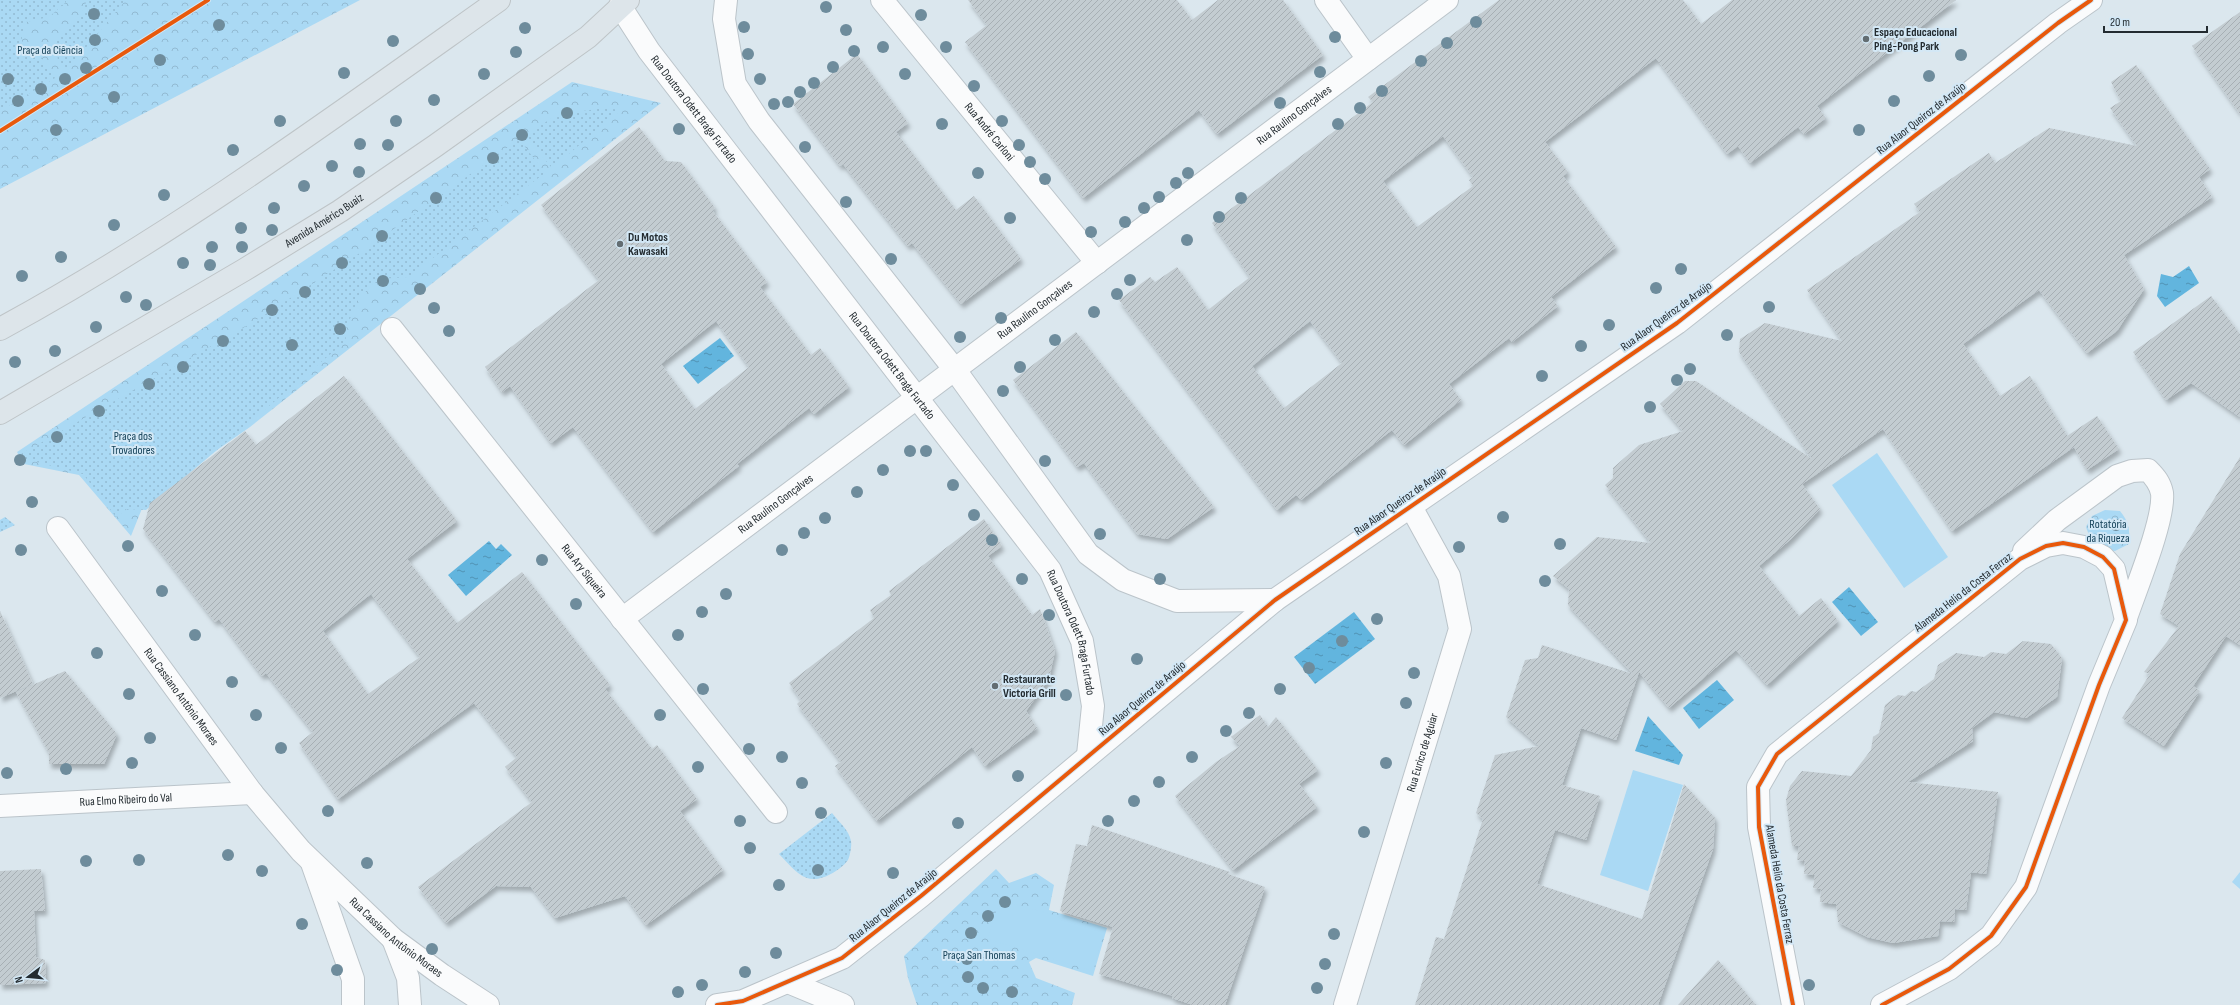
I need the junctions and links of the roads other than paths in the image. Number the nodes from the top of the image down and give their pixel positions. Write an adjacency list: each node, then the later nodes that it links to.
1 (499, 0): 12 (main road)
2 (726, 0): 14 (street)
3 (882, 0): 11 (street, Rua André Carloni)
4 (1326, 0): 10 (street)
5 (1447, 0): 10 (street, Rua Raulino Gonçalves)
6 (2073, 0): 9 (street, Rua Alaor Queiroz de Araújo)
7 (2091, 0): 9 (street, Rua Alaor Queiroz de Araújo)
8 (622, 2): 15 (street, Rua Doutora Odett Braga Furtado); 16 (main road, Avenida Américo Buaiz)
9 (2058, 24): 17 (street, Rua Alaor Queiroz de Araújo)
10 (1368, 59): 11 (street, Rua Raulino Gonçalves)
11 (1097, 262): 14 (street, Rua Raulino Gonçalves)
12 (0, 329)
13 (392, 329): 21 (street, Rua Ary Siqueira)
14 (955, 370): 15 (street, Rua Raulino Gonçalves); 20 (street)
15 (918, 398): 21 (street, Rua Raulino Gonçalves); 23 (street, Rua Doutora Odett Braga Furtado)
16 (0, 412)
17 (1410, 505): 20 (street, Rua Alaor Queiroz de Araújo); 35 (street, Rua Eurico de Aguiar)
18 (58, 528): 24 (street, Rua Cassiano Antônio Moraes)
19 (1993, 579): 22 (street, Alameda Helio da Costa Ferraz); 22 (street); 36 (street, Alameda Helio da Costa Ferraz)
20 (1275, 600): 23 (street, Rua Alaor Queiroz de Araújo)
21 (622, 619): 26 (street, Rua Ary Siqueira)
22 (2126, 620): 37 (street)
23 (1088, 755): 29 (street, Rua Alaor Queiroz de Araújo)
24 (252, 793): 25 (street, Rua Elmo Ribeiro do Val); 27 (street, Rua Cassiano Antônio Moraes)
25 (0, 806)
26 (776, 812)
27 (311, 860): 28 (street, Rua Cassiano Antônio Moraes); 30 (street, Rua Cassiano Antônio Moraes)
28 (393, 939): 31 (street); 32 (street, Rua Cassiano Antônio Moraes)
29 (788, 982): 33 (street, Rua Alaor Queiroz de Araújo); 34 (street)
30 (354, 1005)
31 (410, 1005)
32 (488, 1005)
33 (718, 1005)
34 (843, 1005)
35 (1345, 1005)
36 (1793, 1005)
37 (1882, 1005)

